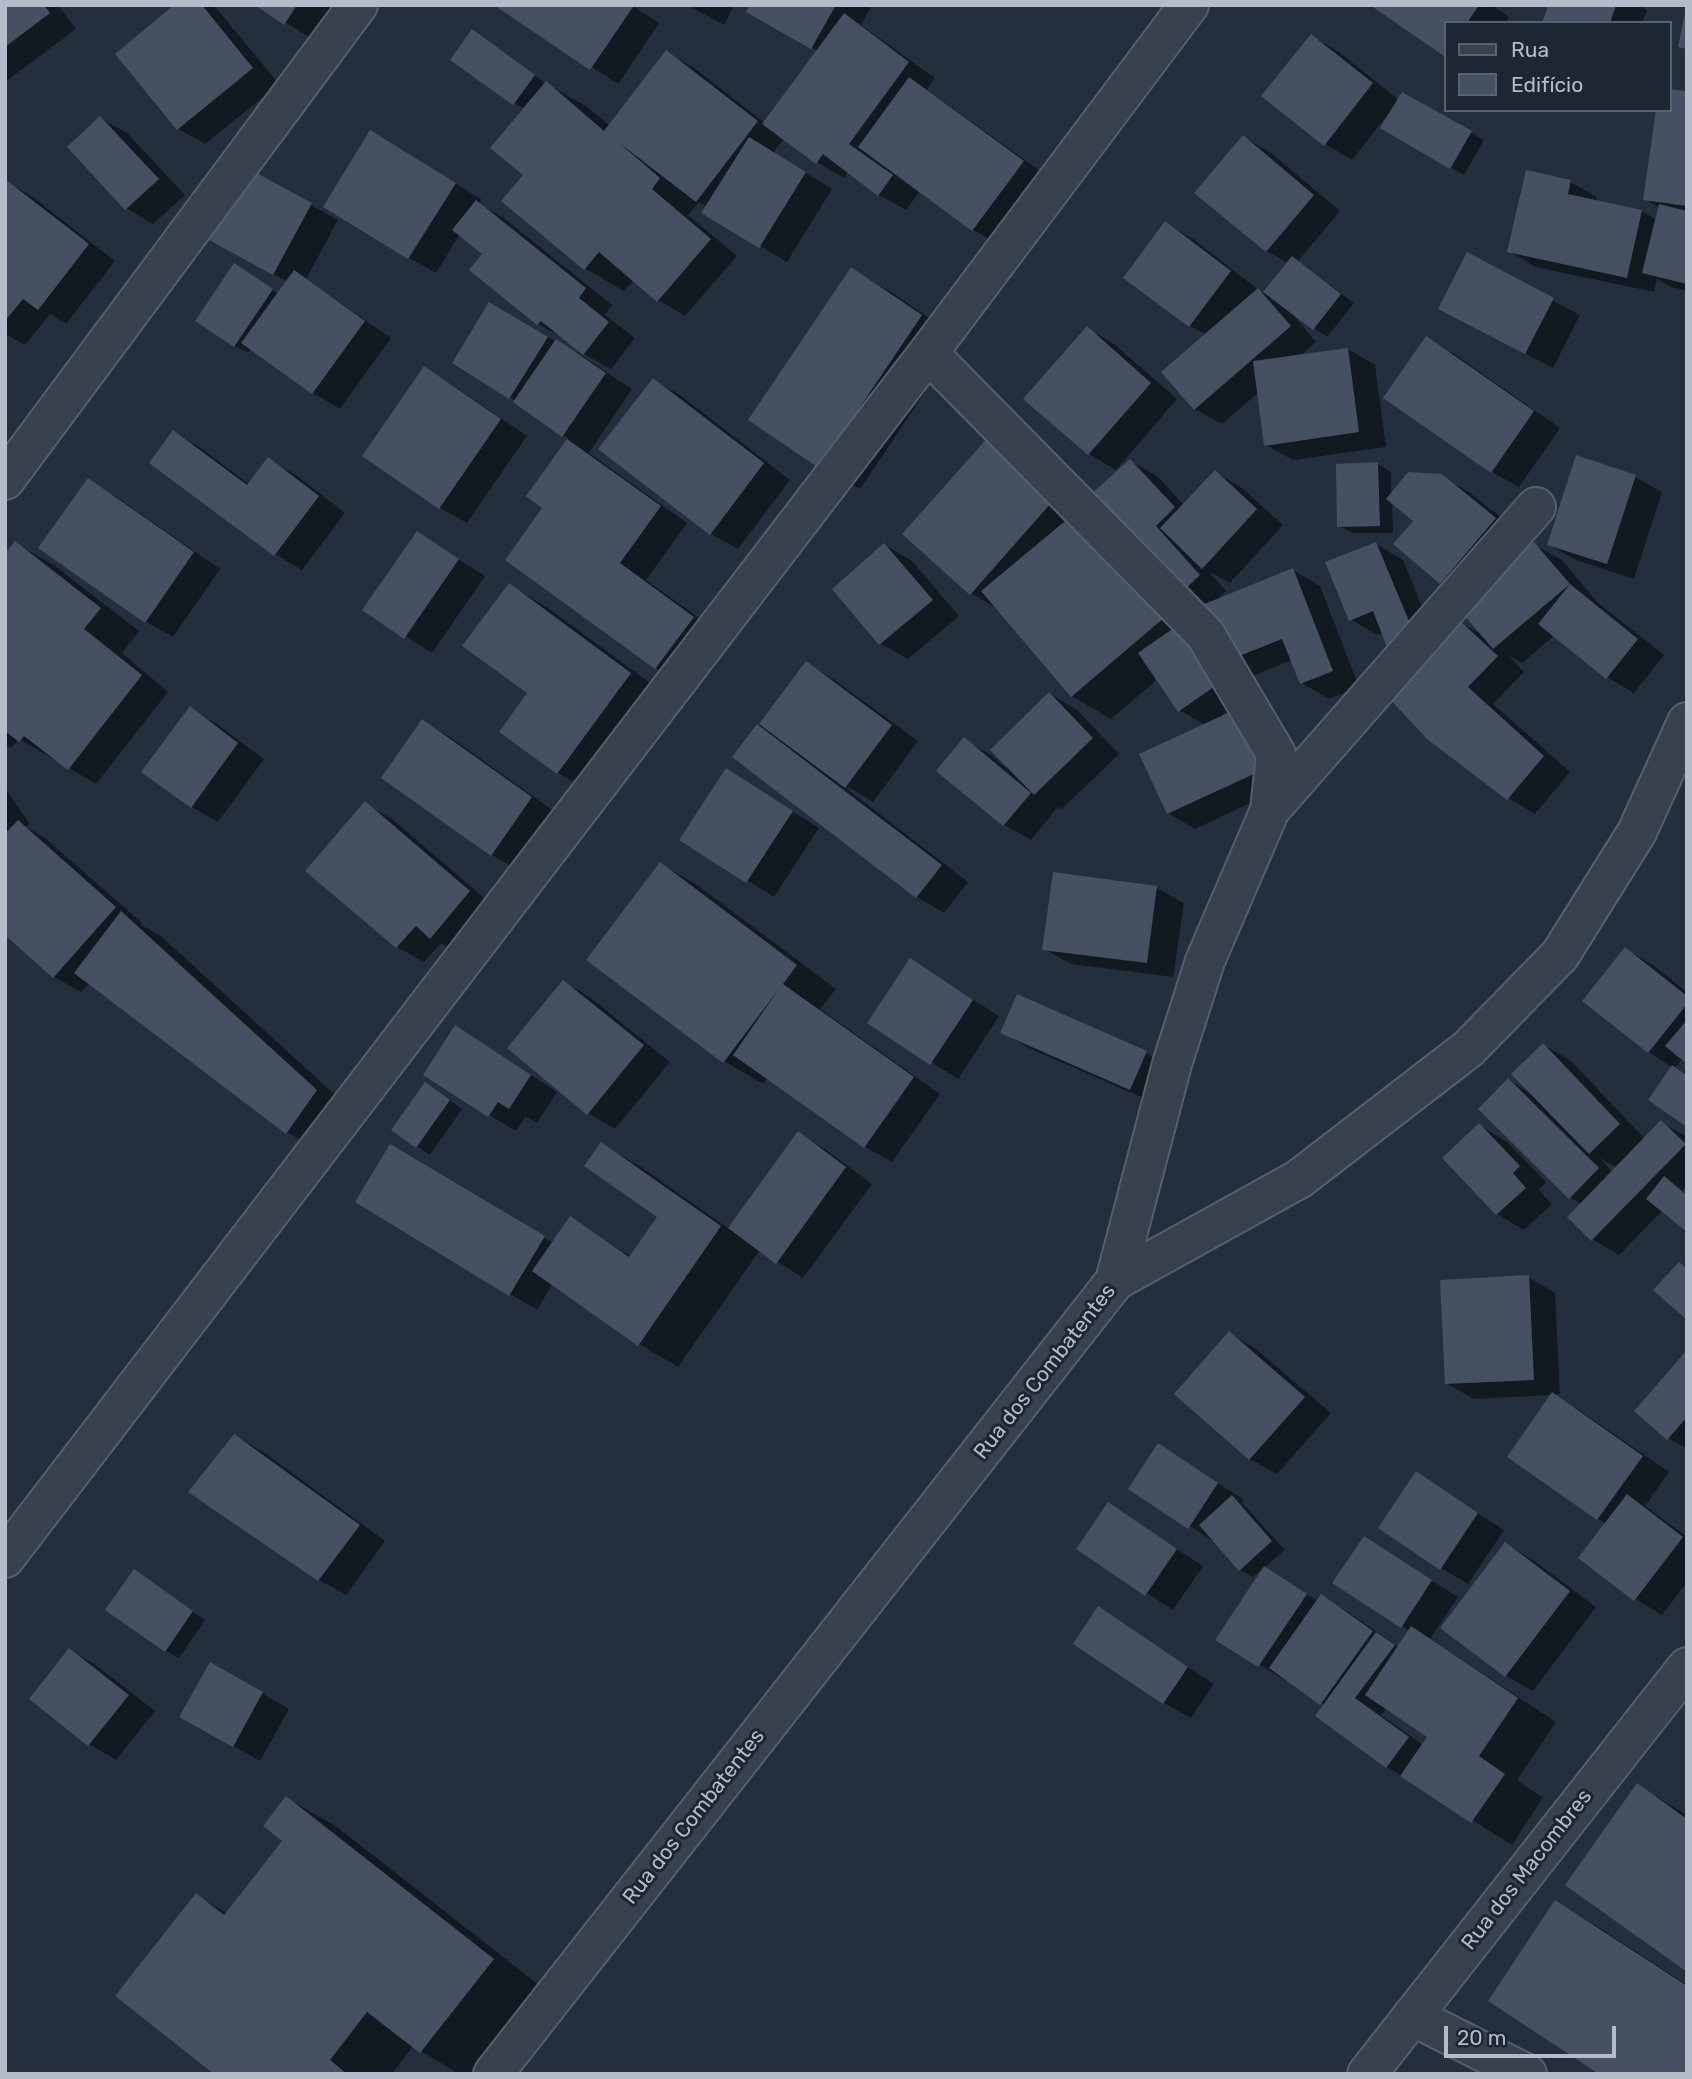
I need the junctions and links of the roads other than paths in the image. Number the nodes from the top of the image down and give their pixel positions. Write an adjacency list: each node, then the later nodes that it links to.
1 (358, 5): 4 (street)
2 (1189, 5): 3 (street)
3 (928, 353): 7 (street); 9 (street)
4 (5, 480)
5 (1536, 507): 7 (street)
6 (1687, 722): 8 (street, Rua dos Combatentes)
7 (1270, 810): 8 (street)
8 (1115, 1281): 12 (street, Rua dos Combatentes)
9 (5, 1558)
10 (1687, 1667): 11 (street, Rua dos Macombres)
11 (1412, 2016): 13 (street, Rua dos Macombres); 14 (street)
12 (493, 2074)
13 (1367, 2074)
14 (1527, 2074)

